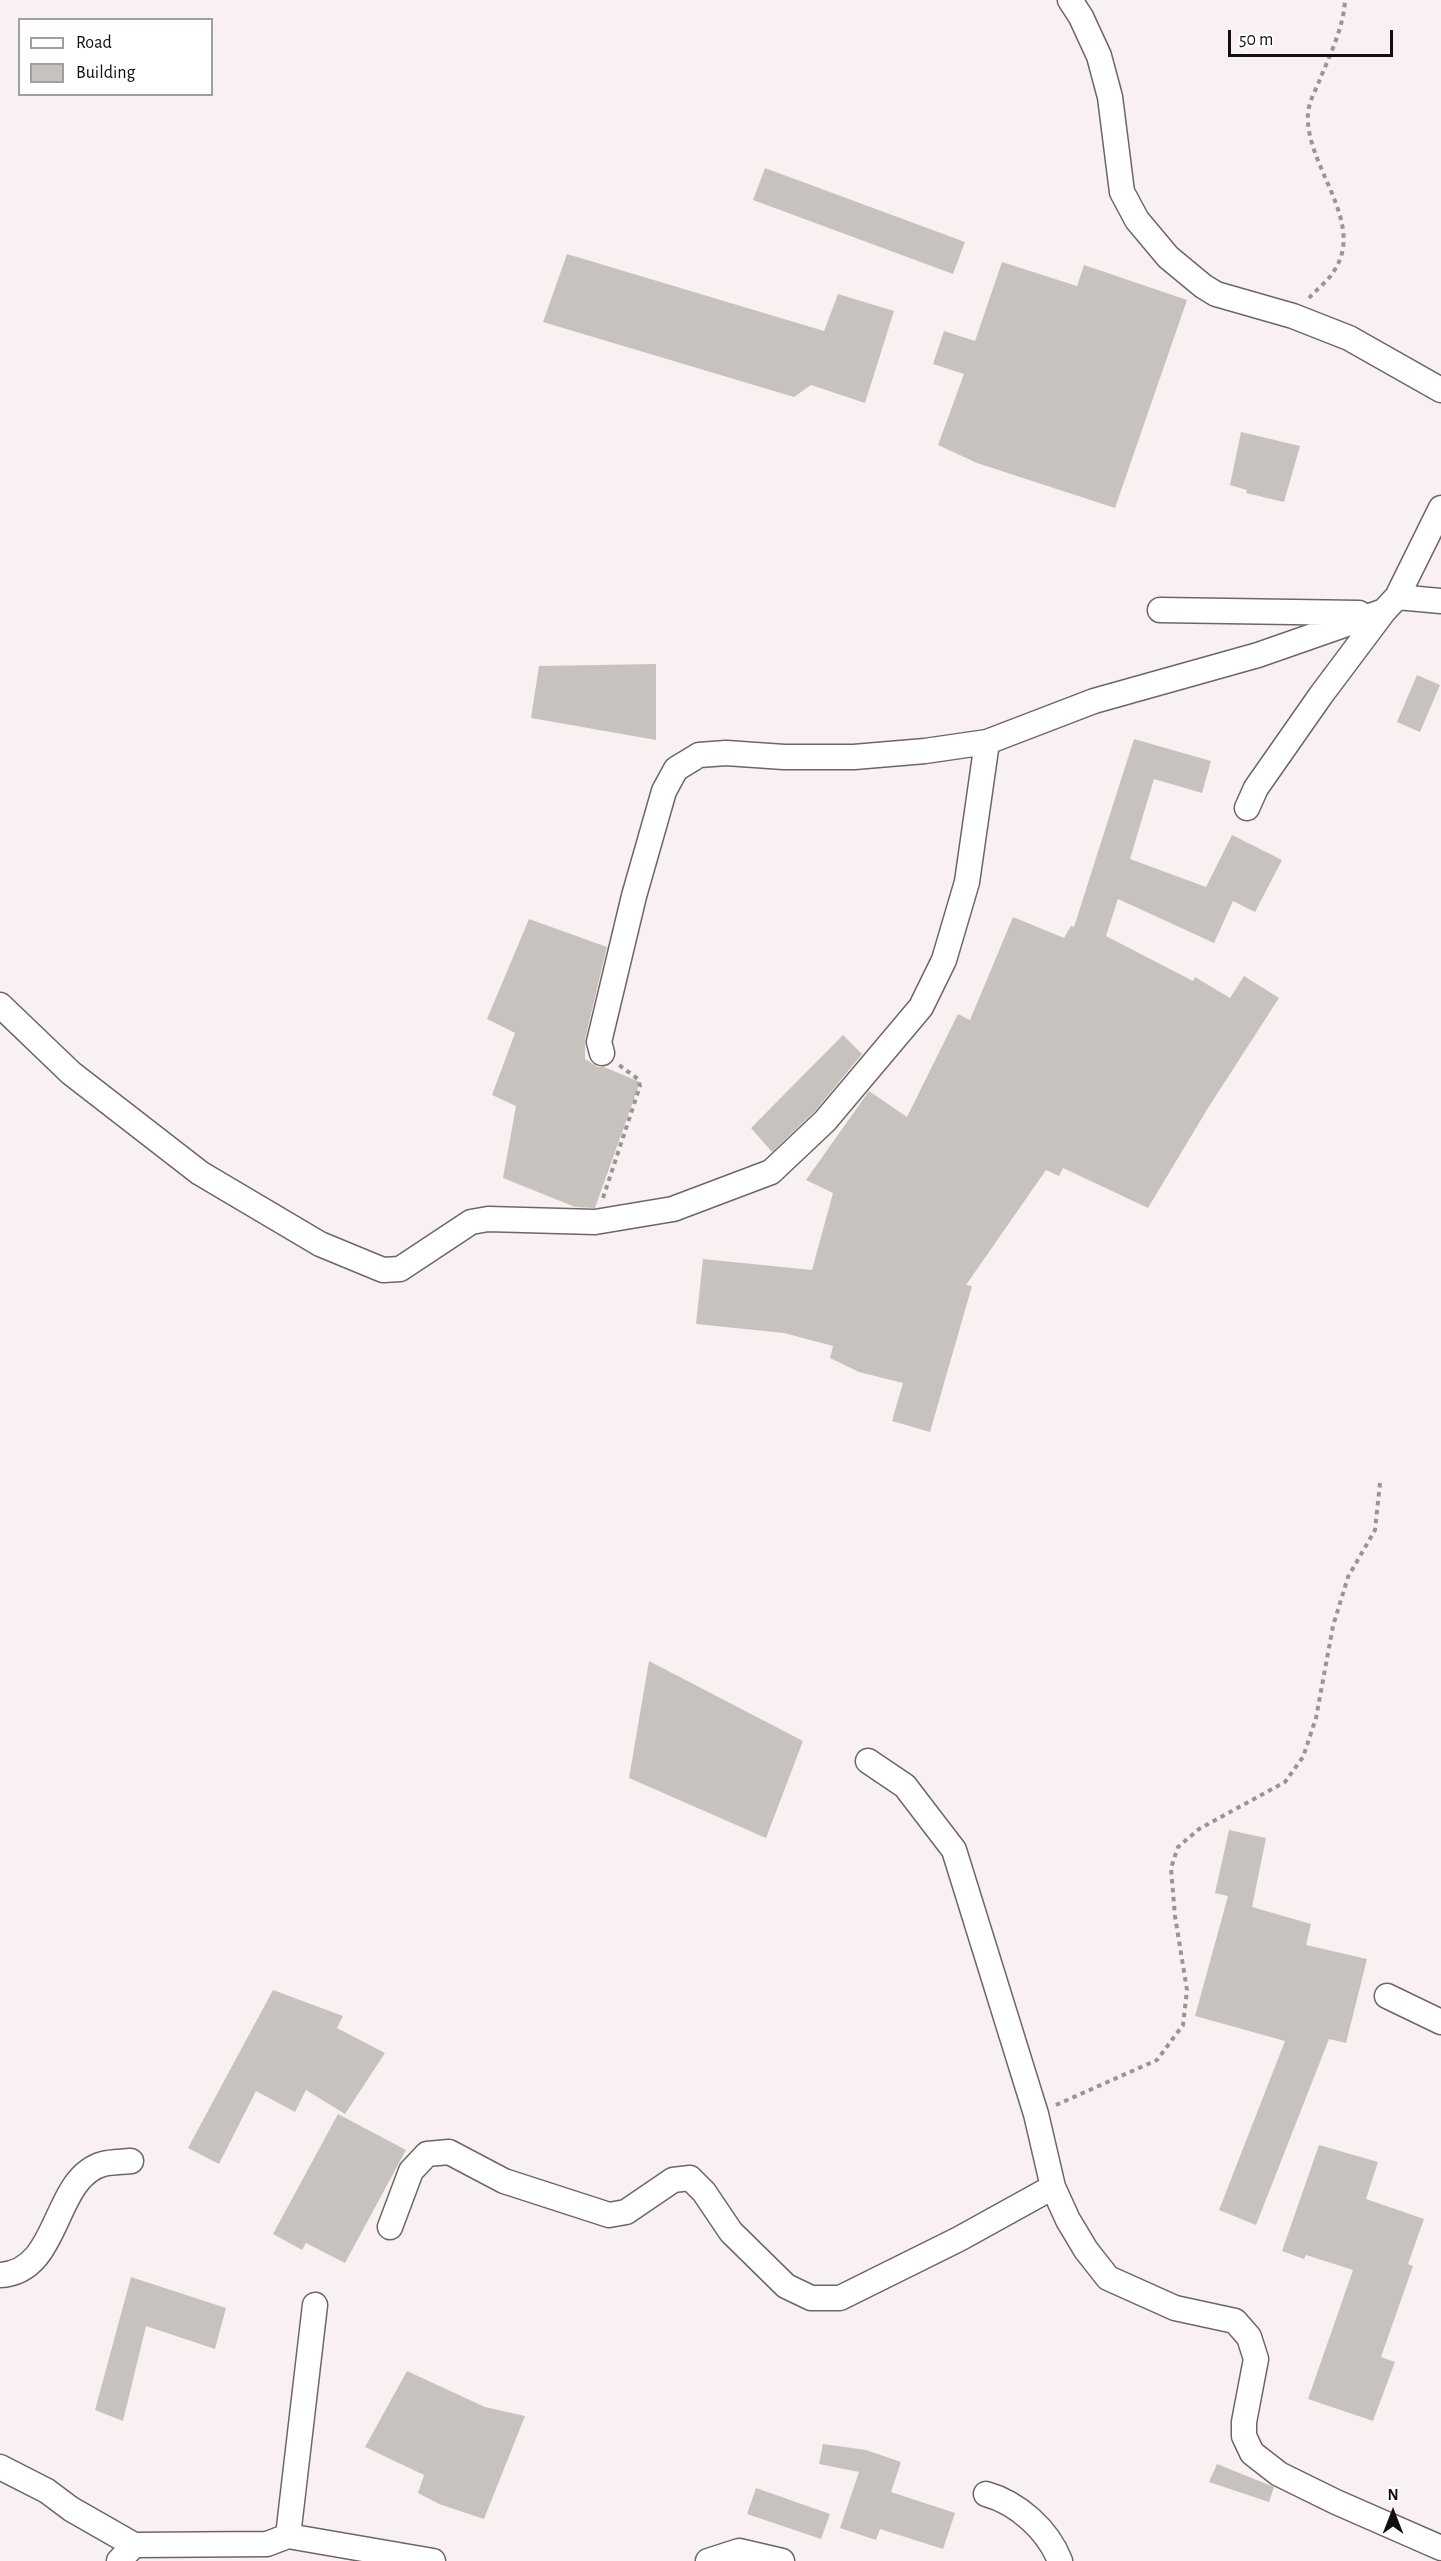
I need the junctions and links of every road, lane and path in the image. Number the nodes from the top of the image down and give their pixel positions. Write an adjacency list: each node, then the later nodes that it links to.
1 (1345, 0): 3 (path)
2 (1080, 6): 3 (street)
3 (1293, 316): 4 (street)
4 (1441, 390)
5 (1441, 508): 7 (street)
6 (1441, 601): 7 (street)
7 (1386, 607): 8 (street); 9 (street); 10 (street)
8 (1160, 610)
9 (987, 742): 12 (street); 13 (street)
10 (1247, 808)
11 (0, 1005): 13 (street)
12 (602, 1053): 13 (path)
13 (595, 1222)
14 (1380, 1483): 18 (path)
15 (868, 1761): 18 (street)
16 (1387, 1996): 17 (street)
17 (1441, 2022)
18 (1036, 2114): 20 (street)
19 (131, 2161): 22 (street)
20 (1053, 2187): 21 (street); 27 (street)
21 (390, 2227)
22 (0, 2276)
23 (315, 2305): 26 (street)
24 (0, 2468): 28 (street)
25 (986, 2494): 32 (street)
26 (288, 2536): 28 (street); 29 (street)
27 (1441, 2548)
28 (126, 2553)
29 (433, 2561)
30 (708, 2561): 31 (street)
31 (782, 2561)
32 (1060, 2561)

